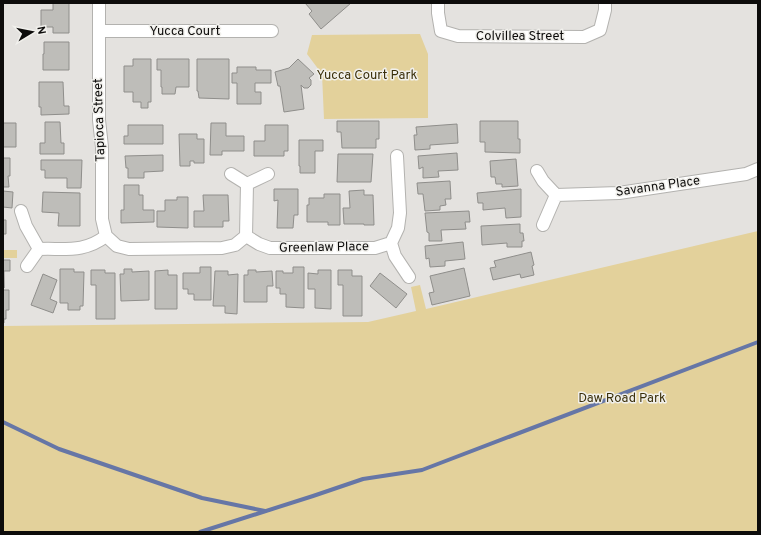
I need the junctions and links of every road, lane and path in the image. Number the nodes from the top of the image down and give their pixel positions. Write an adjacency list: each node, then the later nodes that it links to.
1 (99, 3): 4 (street, Tapioca Street)
2 (438, 3): 3 (street, Colvillea Street)
3 (605, 3)
4 (99, 31): 5 (street, Yucca Court); 15 (street, Tapioca Street)
5 (272, 31)
6 (397, 156): 17 (street)
7 (758, 169): 12 (street, Savanna Place)
8 (537, 171): 12 (street)
9 (231, 174): 11 (street)
10 (268, 174): 11 (street)
11 (247, 184): 16 (street)
12 (556, 195): 14 (street)
13 (21, 211): 18 (street)
14 (543, 225)
15 (106, 236): 16 (street); 18 (street)
16 (246, 236): 17 (street, Greenlaw Place)
17 (391, 243): 20 (street)
18 (39, 249): 19 (street)
19 (27, 266)
20 (409, 278)

